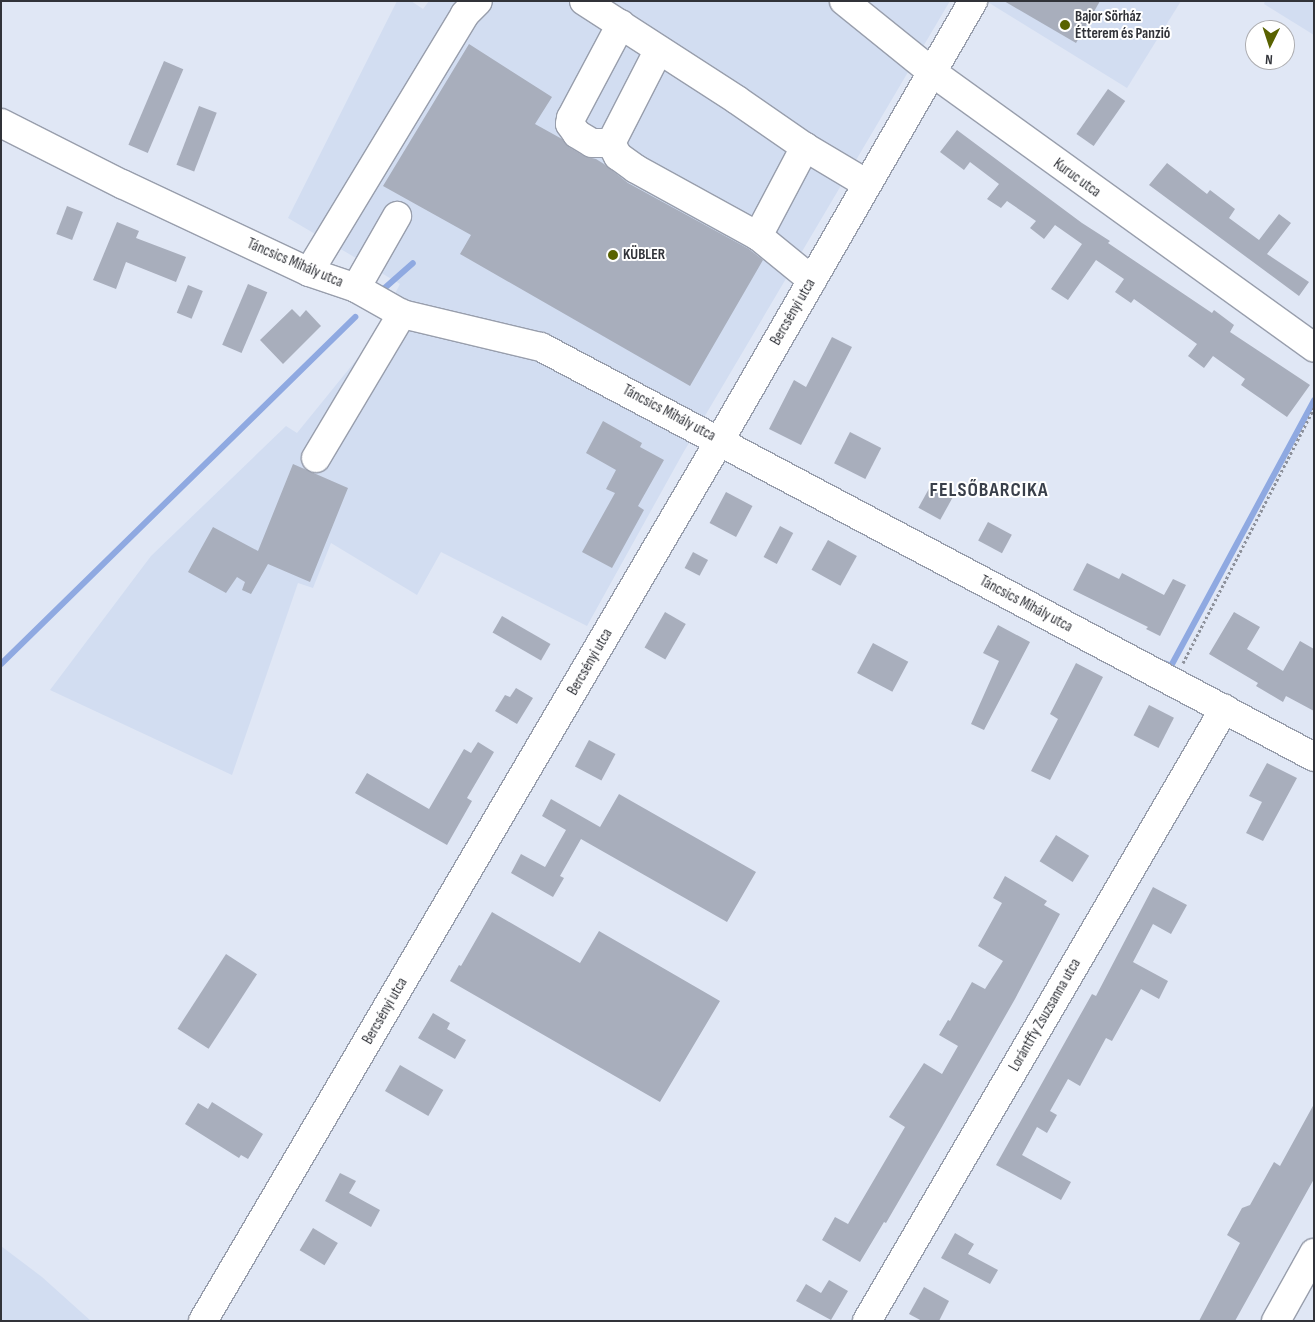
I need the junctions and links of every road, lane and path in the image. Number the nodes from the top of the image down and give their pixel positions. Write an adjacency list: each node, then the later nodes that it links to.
1 (478, 1): 14 (street)
2 (584, 1): 5 (street)
3 (844, 1): 7 (street, Kuruc utca)
4 (973, 1): 7 (street, Bercsényi utca)
5 (621, 24): 6 (street); 9 (street)
6 (658, 51): 9 (street); 10 (street)
7 (932, 72): 11 (street, Bercsényi utca); 18 (street, Kuruc utca)
8 (1, 123): 14 (street, Táncsics Mihály utca)
9 (610, 143): 13 (street)
10 (805, 147): 11 (street); 13 (street)
11 (867, 184): 15 (street, Bercsényi utca)
12 (397, 216): 16 (street)
13 (758, 236): 15 (street)
14 (309, 272): 16 (street, Táncsics Mihály utca)
15 (812, 280): 20 (street, Bercsényi utca)
16 (356, 288): 17 (street, Táncsics Mihály utca)
17 (402, 314): 20 (street, Táncsics Mihály utca); 21 (street)
18 (1314, 348)
19 (1314, 408): 22 (path)
20 (720, 440): 22 (street, Táncsics Mihály utca); 26 (street, Bercsényi utca)
21 (316, 458)
22 (1174, 682): 23 (street, Táncsics Mihály utca)
23 (1224, 709): 24 (street, Táncsics Mihály utca); 27 (street, Lorántffy Zsuzsanna utca)
24 (1314, 757)
25 (1314, 1253): 28 (street)
26 (203, 1321)
27 (867, 1321)
28 (1276, 1321)

